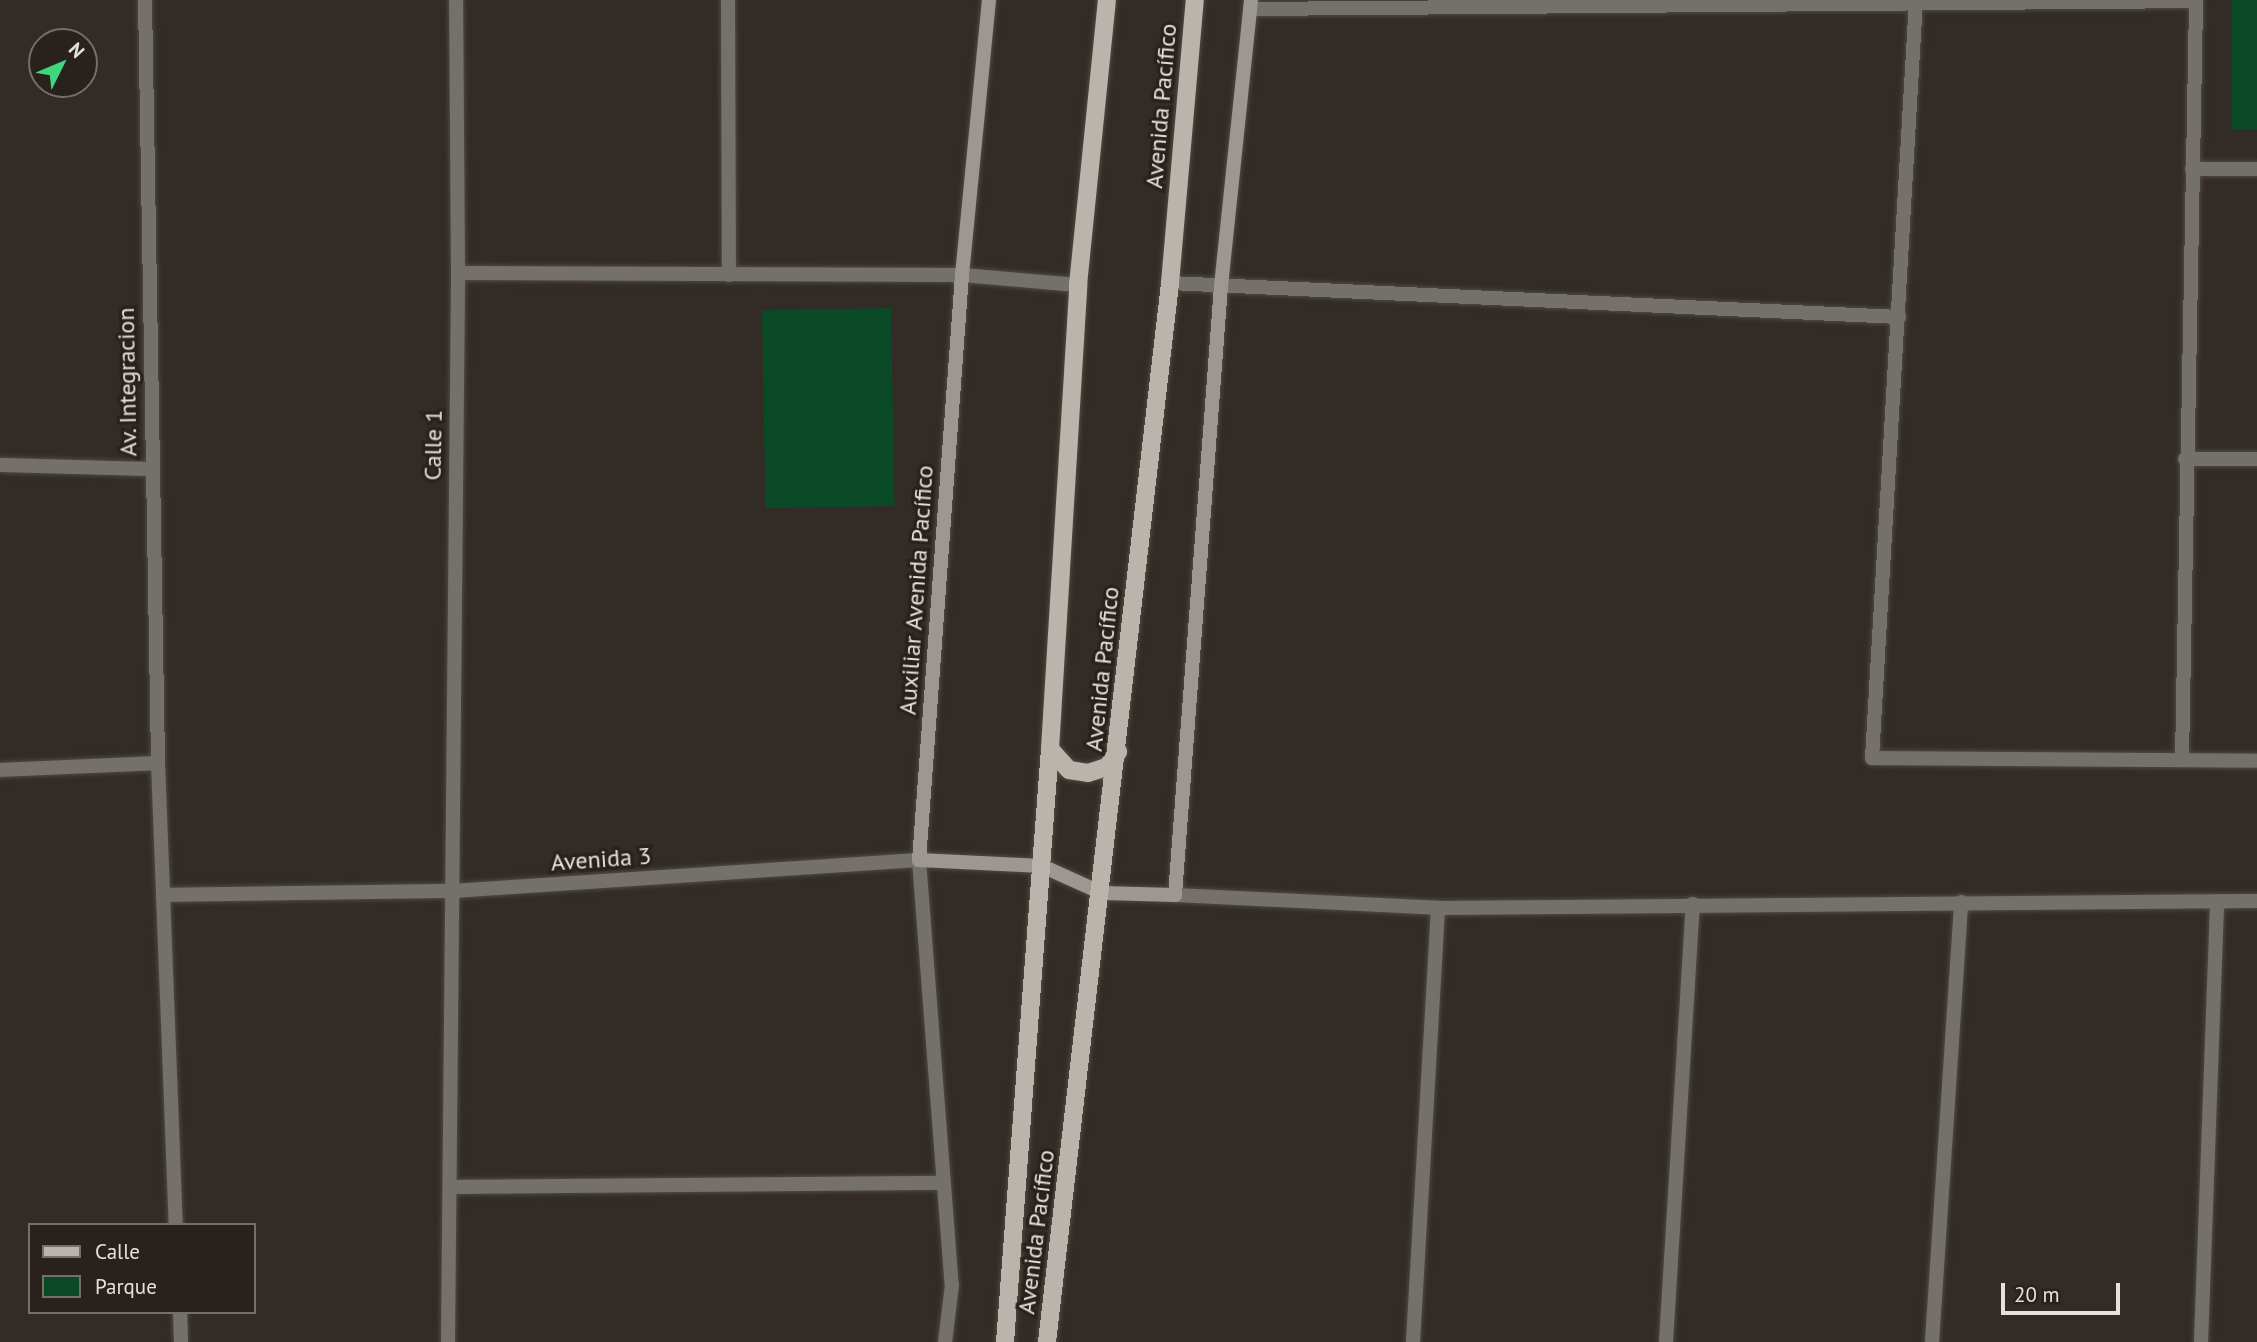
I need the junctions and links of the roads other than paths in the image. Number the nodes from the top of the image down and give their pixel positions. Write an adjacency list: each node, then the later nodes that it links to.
1 (145, 0): 22 (street, Av. Integracion)
2 (456, 0): 12 (street, Calle 1)
3 (728, 0): 13 (street)
4 (989, 0): 14 (main road, Auxiliar Avenida Pacífico)
5 (1107, 0): 16 (main road, Avenida Pacífico)
6 (1195, 0): 15 (main road, Avenida Pacífico)
7 (1916, 0): 8 (street); 9 (street); 18 (street)
8 (2196, 1): 10 (street)
9 (1250, 4): 17 (main road)
10 (2192, 169): 11 (street); 19 (street)
11 (2257, 169)
12 (458, 273): 13 (street); 31 (street, Calle 1)
13 (729, 275): 14 (street)
14 (962, 275): 16 (street); 29 (main road, Auxiliar Avenida Pacífico)
15 (1170, 283): 17 (street); 24 (main road, Avenida Pacífico)
16 (1078, 285): 23 (main road, Avenida Pacífico)
17 (1221, 286): 18 (street); 34 (main road)
18 (1899, 317): 25 (street)
19 (2185, 459): 20 (street); 25 (street)
20 (2257, 459)
21 (0, 465): 22 (street)
22 (151, 469): 27 (street, Av. Integracion)
23 (1050, 749): 24 (main road); 30 (main road, Avenida Pacífico)
24 (1118, 752): 32 (main road, Avenida Pacífico)
25 (2182, 760): 26 (street)
26 (2257, 761)
27 (158, 762): 28 (street); 33 (street, Av. Integracion)
28 (0, 770)
29 (919, 860): 30 (main road, Avenida 3); 31 (street, Avenida 3); 40 (street, Auxiliar Avenida Pacífico)
30 (1042, 866): 32 (main road); 47 (main road, Avenida Pacífico)
31 (452, 891): 33 (street, Avenida 3); 41 (street, Calle 1)
32 (1102, 893): 34 (main road); 48 (main road, Avenida Pacífico)
33 (163, 895): 42 (street, Av. Integracion)
34 (1175, 895): 39 (street)
35 (2217, 901): 36 (street); 37 (street); 52 (street)
36 (2257, 901)
37 (1961, 902): 38 (street); 51 (street)
38 (1693, 904): 39 (street); 50 (street)
39 (1438, 908): 49 (street)
40 (943, 1183): 41 (street); 46 (street, Auxiliar Avenida Pacífico)
41 (452, 1187): 45 (street, Calle 1)
42 (176, 1223)
43 (180, 1314): 44 (street)
44 (181, 1342)
45 (448, 1342)
46 (945, 1342)
47 (1005, 1342)
48 (1047, 1342)
49 (1413, 1342)
50 (1666, 1342)
51 (1932, 1342)
52 (2201, 1342)

